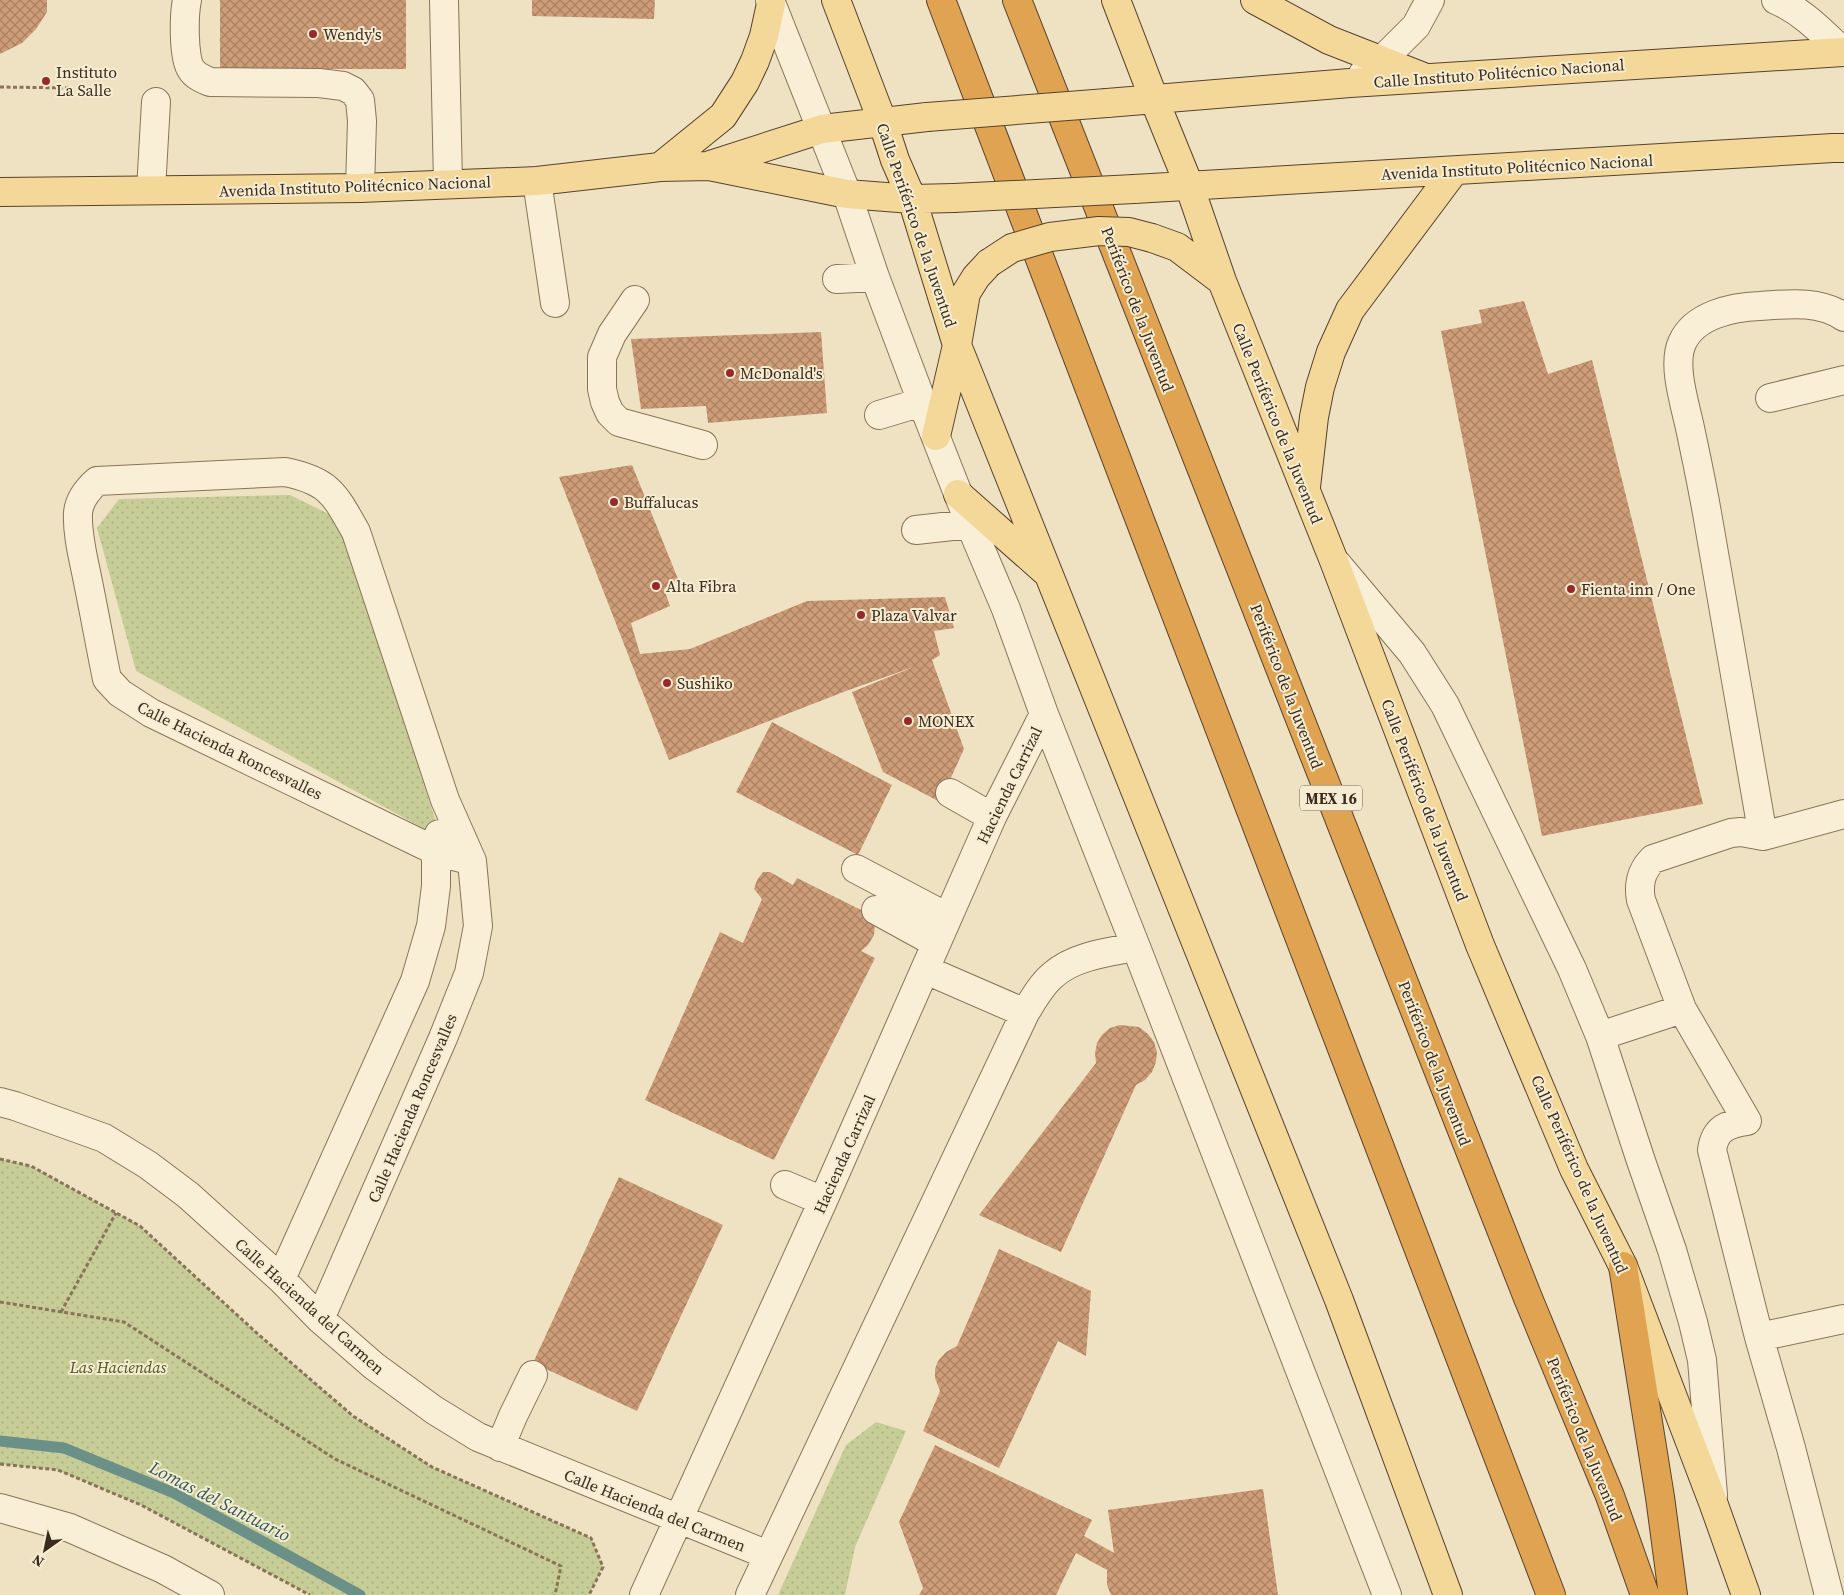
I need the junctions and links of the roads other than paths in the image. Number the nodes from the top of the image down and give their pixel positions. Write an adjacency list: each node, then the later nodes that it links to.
1 (187, 0): 27 (street)
2 (444, 0): 25 (street)
3 (836, 0): 18 (main road, Calle Periférico de la Juventud)
4 (940, 0): 87 (highway)
5 (1017, 0): 88 (highway, Periférico de la Juventud / MEX 16)
6 (1116, 0): 15 (main road, Calle Periférico de la Juventud)
7 (1255, 0): 12 (main road)
8 (1430, 0): 12 (street)
9 (1776, 0): 11 (street)
10 (771, 2): 19 (street); 22 (main road)
11 (1843, 52): 13 (main road, Calle Instituto Politécnico Nacional)
12 (1382, 60): 13 (main road); 14 (street)
13 (1428, 79): 14 (main road, Calle Instituto Politécnico Nacional)
14 (1350, 83): 15 (main road, Calle Instituto Politécnico Nacional)
15 (1154, 99): 17 (main road, Calle Instituto Politécnico Nacional); 26 (main road, Calle Periférico de la Juventud)
16 (156, 102): 28 (street)
17 (1107, 103): 18 (main road, Avenida Instituto Politécnico Nacional, bridge)
18 (883, 123): 19 (main road, Avenida Instituto Politécnico Nacional); 31 (main road, Calle Periférico de la Juventud)
19 (822, 129): 21 (main road, Avenida Instituto Politécnico Nacional); 30 (street)
20 (1844, 148): 23 (main road, Avenida Instituto Politécnico Nacional)
21 (709, 166): 22 (main road, Avenida Instituto Politécnico Nacional); 30 (main road, Avenida Instituto Politécnico Nacional)
22 (660, 167): 24 (main road, Avenida Instituto Politécnico Nacional)
23 (1454, 171): 26 (main road, Avenida Instituto Politécnico Nacional); 45 (main road)
24 (537, 181): 25 (main road, Avenida Instituto Politécnico Nacional); 36 (street)
25 (448, 184): 27 (main road, Avenida Instituto Politécnico Nacional)
26 (1189, 184): 31 (main road, Avenida Instituto Politécnico Nacional, bridge); 34 (main road, Calle Periférico de la Juventud)
27 (360, 188): 28 (main road, Avenida Instituto Politécnico Nacional)
28 (151, 190): 29 (main road, Avenida Instituto Politécnico Nacional)
29 (0, 192)
30 (847, 194): 31 (main road, Avenida Instituto Politécnico Nacional); 32 (street)
31 (912, 199): 38 (main road, Calle Periférico de la Juventud)
32 (875, 276): 33 (street); 41 (street)
33 (837, 279)
34 (1222, 282): 38 (main road, bridge); 45 (main road, Calle Periférico de la Juventud)
35 (635, 300): 44 (street)
36 (555, 304)
37 (1844, 317): 56 (street)
38 (957, 345): 43 (main road); 50 (main road, Calle Periférico de la Juventud)
39 (1844, 380): 40 (street)
40 (1770, 398)
41 (922, 402): 42 (street); 43 (street)
42 (879, 415)
43 (936, 436): 46 (street)
44 (703, 445)
45 (1305, 491): 49 (main road, Calle Periférico de la Juventud)
46 (958, 494): 47 (street); 50 (main road)
47 (970, 524): 48 (street); 51 (street)
48 (916, 530)
49 (1334, 561): 67 (street); 71 (main road, Calle Periférico de la Juventud)
50 (1049, 575): 86 (main road, Calle Periférico de la Juventud)
51 (1044, 714): 55 (street, Hacienda Carrizal); 63 (street)
52 (950, 793): 55 (street)
53 (445, 800): 57 (street, Calle Hacienda Roncesvalles); 57 (street, Calle Hacienda Roncesvalles); 58 (street, Calle Hacienda Roncesvalles)
54 (1844, 814): 56 (street)
55 (992, 817): 61 (street, Hacienda Carrizal)
56 (1763, 836): 65 (street)
57 (436, 851): 58 (street, Calle Hacienda Roncesvalles); 72 (street, Calle Hacienda Roncesvalles)
58 (472, 861): 73 (street, Calle Hacienda Roncesvalles)
59 (856, 869): 61 (street)
60 (876, 910): 62 (street)
61 (947, 917): 62 (street, Hacienda Carrizal)
62 (936, 943): 64 (street, Hacienda Carrizal)
63 (1136, 947): 66 (street); 85 (street)
64 (926, 970): 66 (street); 70 (street, Hacienda Carrizal)
65 (1682, 1010): 67 (street); 75 (street)
66 (1025, 1013): 81 (street)
67 (1600, 1036): 78 (street)
68 (0, 1102): 72 (street, Calle Hacienda del Carmen)
69 (784, 1185): 70 (street)
70 (823, 1201): 80 (street, Hacienda Carrizal)
71 (1623, 1266): 78 (main road, Calle Periférico de la Juventud); 89 (highway)
72 (281, 1279): 73 (street, Calle Hacienda del Carmen)
73 (320, 1319): 77 (street, Calle Hacienda del Carmen)
74 (1844, 1319): 75 (street)
75 (1759, 1337): 91 (street)
76 (533, 1376): 77 (street)
77 (500, 1447): 80 (street, Calle Hacienda del Carmen)
78 (1714, 1505): 90 (main road, Calle Periférico de la Juventud)
79 (0, 1508): 82 (street)
80 (679, 1520): 81 (street, Calle Hacienda del Carmen); 83 (street, Hacienda Carrizal)
81 (768, 1555): 84 (street)
82 (210, 1595)
83 (644, 1595)
84 (750, 1595)
85 (1387, 1595)
86 (1448, 1595)
87 (1551, 1595)
88 (1645, 1595)
89 (1673, 1595)
90 (1746, 1595)
91 (1829, 1595)

